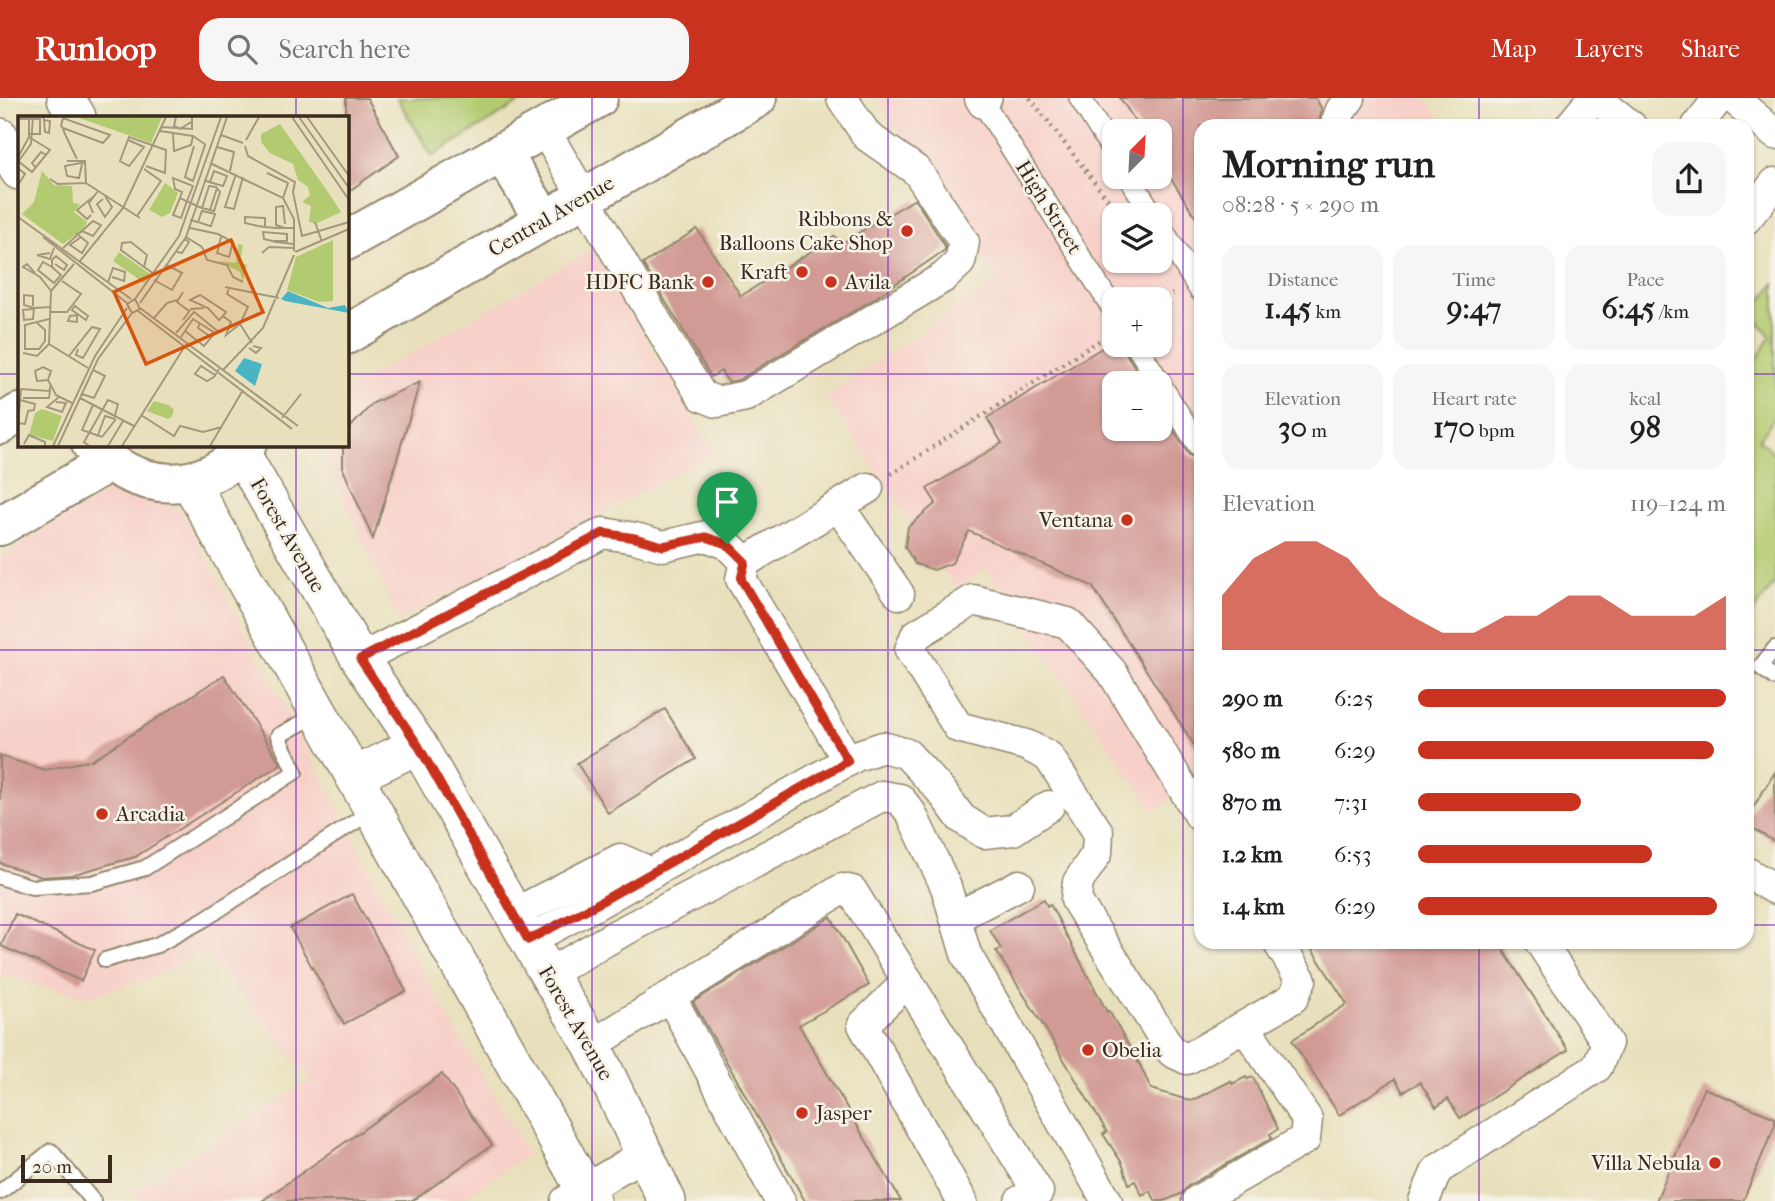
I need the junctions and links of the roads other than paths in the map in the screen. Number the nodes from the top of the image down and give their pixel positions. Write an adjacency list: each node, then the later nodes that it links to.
1 (66, 98): 11 (street)
2 (598, 98): 16 (main road)
3 (757, 98): 23 (main road, Central Avenue)
4 (842, 98): 23 (street)
5 (1080, 98): 17 (street)
6 (1350, 98): 12 (street)
7 (1594, 98): 13 (street); 14 (street)
8 (1719, 98): 15 (street)
9 (1733, 98): 18 (street)
10 (985, 100): 29 (street, High Street)
11 (76, 116)
12 (1338, 119)
13 (1576, 119)
14 (1622, 119)
15 (1702, 119)
16 (544, 129): 20 (main road); 23 (street)
17 (1102, 133)
18 (1775, 134)
19 (0, 137): 21 (street)
20 (502, 153): 25 (main road); 26 (main road)
21 (18, 169)
22 (1775, 183): 24 (street)
23 (583, 197): 25 (main road, Central Avenue)
24 (1754, 209)
25 (544, 220): 30 (main road, Central Avenue)
26 (348, 240)
27 (1172, 245): 28 (street)
28 (1194, 280)
29 (1102, 291)
30 (348, 334)
31 (1172, 403): 34 (street)
32 (18, 414): 33 (main road)
33 (0, 425)
34 (1194, 438)
35 (244, 449): 37 (main road); 44 (street, Forest Avenue)
36 (100, 453): 37 (main road); 40 (main road)
37 (190, 482): 46 (street)
38 (868, 488): 39 (street)
39 (839, 507): 41 (street); 42 (street)
40 (0, 526)
41 (745, 562): 44 (street); 48 (street)
42 (899, 594)
43 (1775, 648): 45 (lane)
44 (360, 659): 47 (street, Forest Avenue)
45 (1775, 678)
46 (319, 713): 49 (street); 53 (lane)
47 (418, 745): 49 (street); 58 (street, Forest Avenue)
48 (848, 761): 50 (street); 58 (street)
49 (354, 776): 52 (street)
50 (1049, 806)
51 (1194, 806): 65 (street)
52 (373, 811): 61 (lane); 69 (street)
53 (0, 877)
54 (1754, 877): 56 (street)
55 (1019, 885): 57 (street)
56 (1775, 889)
57 (956, 918): 62 (street); 75 (street)
58 (521, 927): 62 (street, Forest Avenue)
59 (1282, 949): 65 (street)
60 (1545, 949): 77 (street)
61 (105, 960)
62 (548, 974): 66 (street, Forest Avenue)
63 (908, 981): 64 (street); 73 (street); 74 (street)
64 (670, 996): 66 (street); 72 (street)
65 (1245, 1027): 76 (street)
66 (592, 1045): 67 (street, Forest Avenue)
67 (644, 1154): 69 (street); 71 (street, Forest Avenue)
68 (0, 1192): 70 (lane)
69 (580, 1197)
70 (93, 1201)
71 (667, 1201)
72 (780, 1201)
73 (962, 1201)
74 (1020, 1201)
75 (1107, 1201)
76 (1197, 1201)
77 (1424, 1201)

